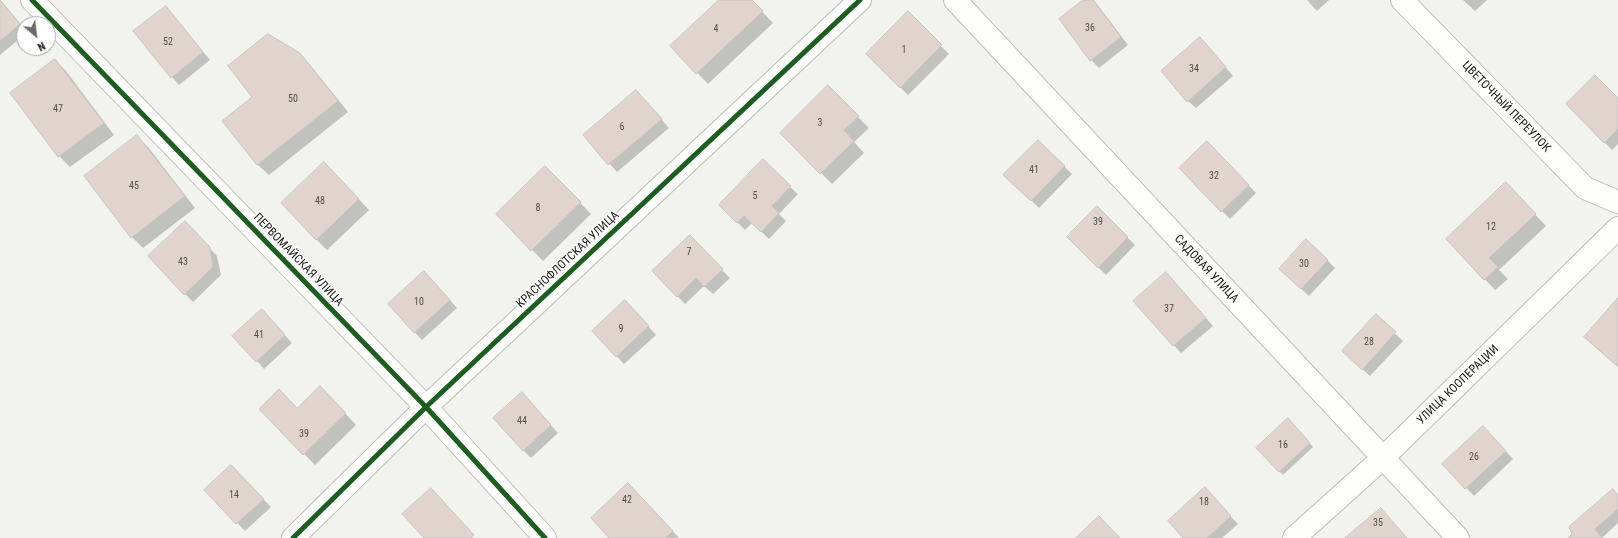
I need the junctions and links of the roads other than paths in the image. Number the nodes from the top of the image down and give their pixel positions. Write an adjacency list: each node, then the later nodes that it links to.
1 (32, 0): 7 (street, ПЕРВОМАЙСКАЯ УЛИЦА)
2 (860, 0): 7 (street, КРАСНОФЛОТСКАЯ УЛИЦА)
3 (955, 0): 8 (street, САДОВАЯ УЛИЦА)
4 (1402, 0): 5 (street, ЦВЕТОЧНЫЙ ПЕРЕУЛОК)
5 (1618, 202)
6 (1618, 228): 8 (street, УЛИЦА КООПЕРАЦИИ)
7 (426, 407): 9 (street, КРАСНОФЛОТСКАЯ УЛИЦА); 10 (street, ПЕРВОМАЙСКАЯ УЛИЦА)
8 (1383, 458): 11 (street, УЛИЦА КООПЕРАЦИИ); 12 (street, САДОВАЯ УЛИЦА)
9 (293, 538)
10 (545, 538)
11 (1294, 538)
12 (1458, 538)

